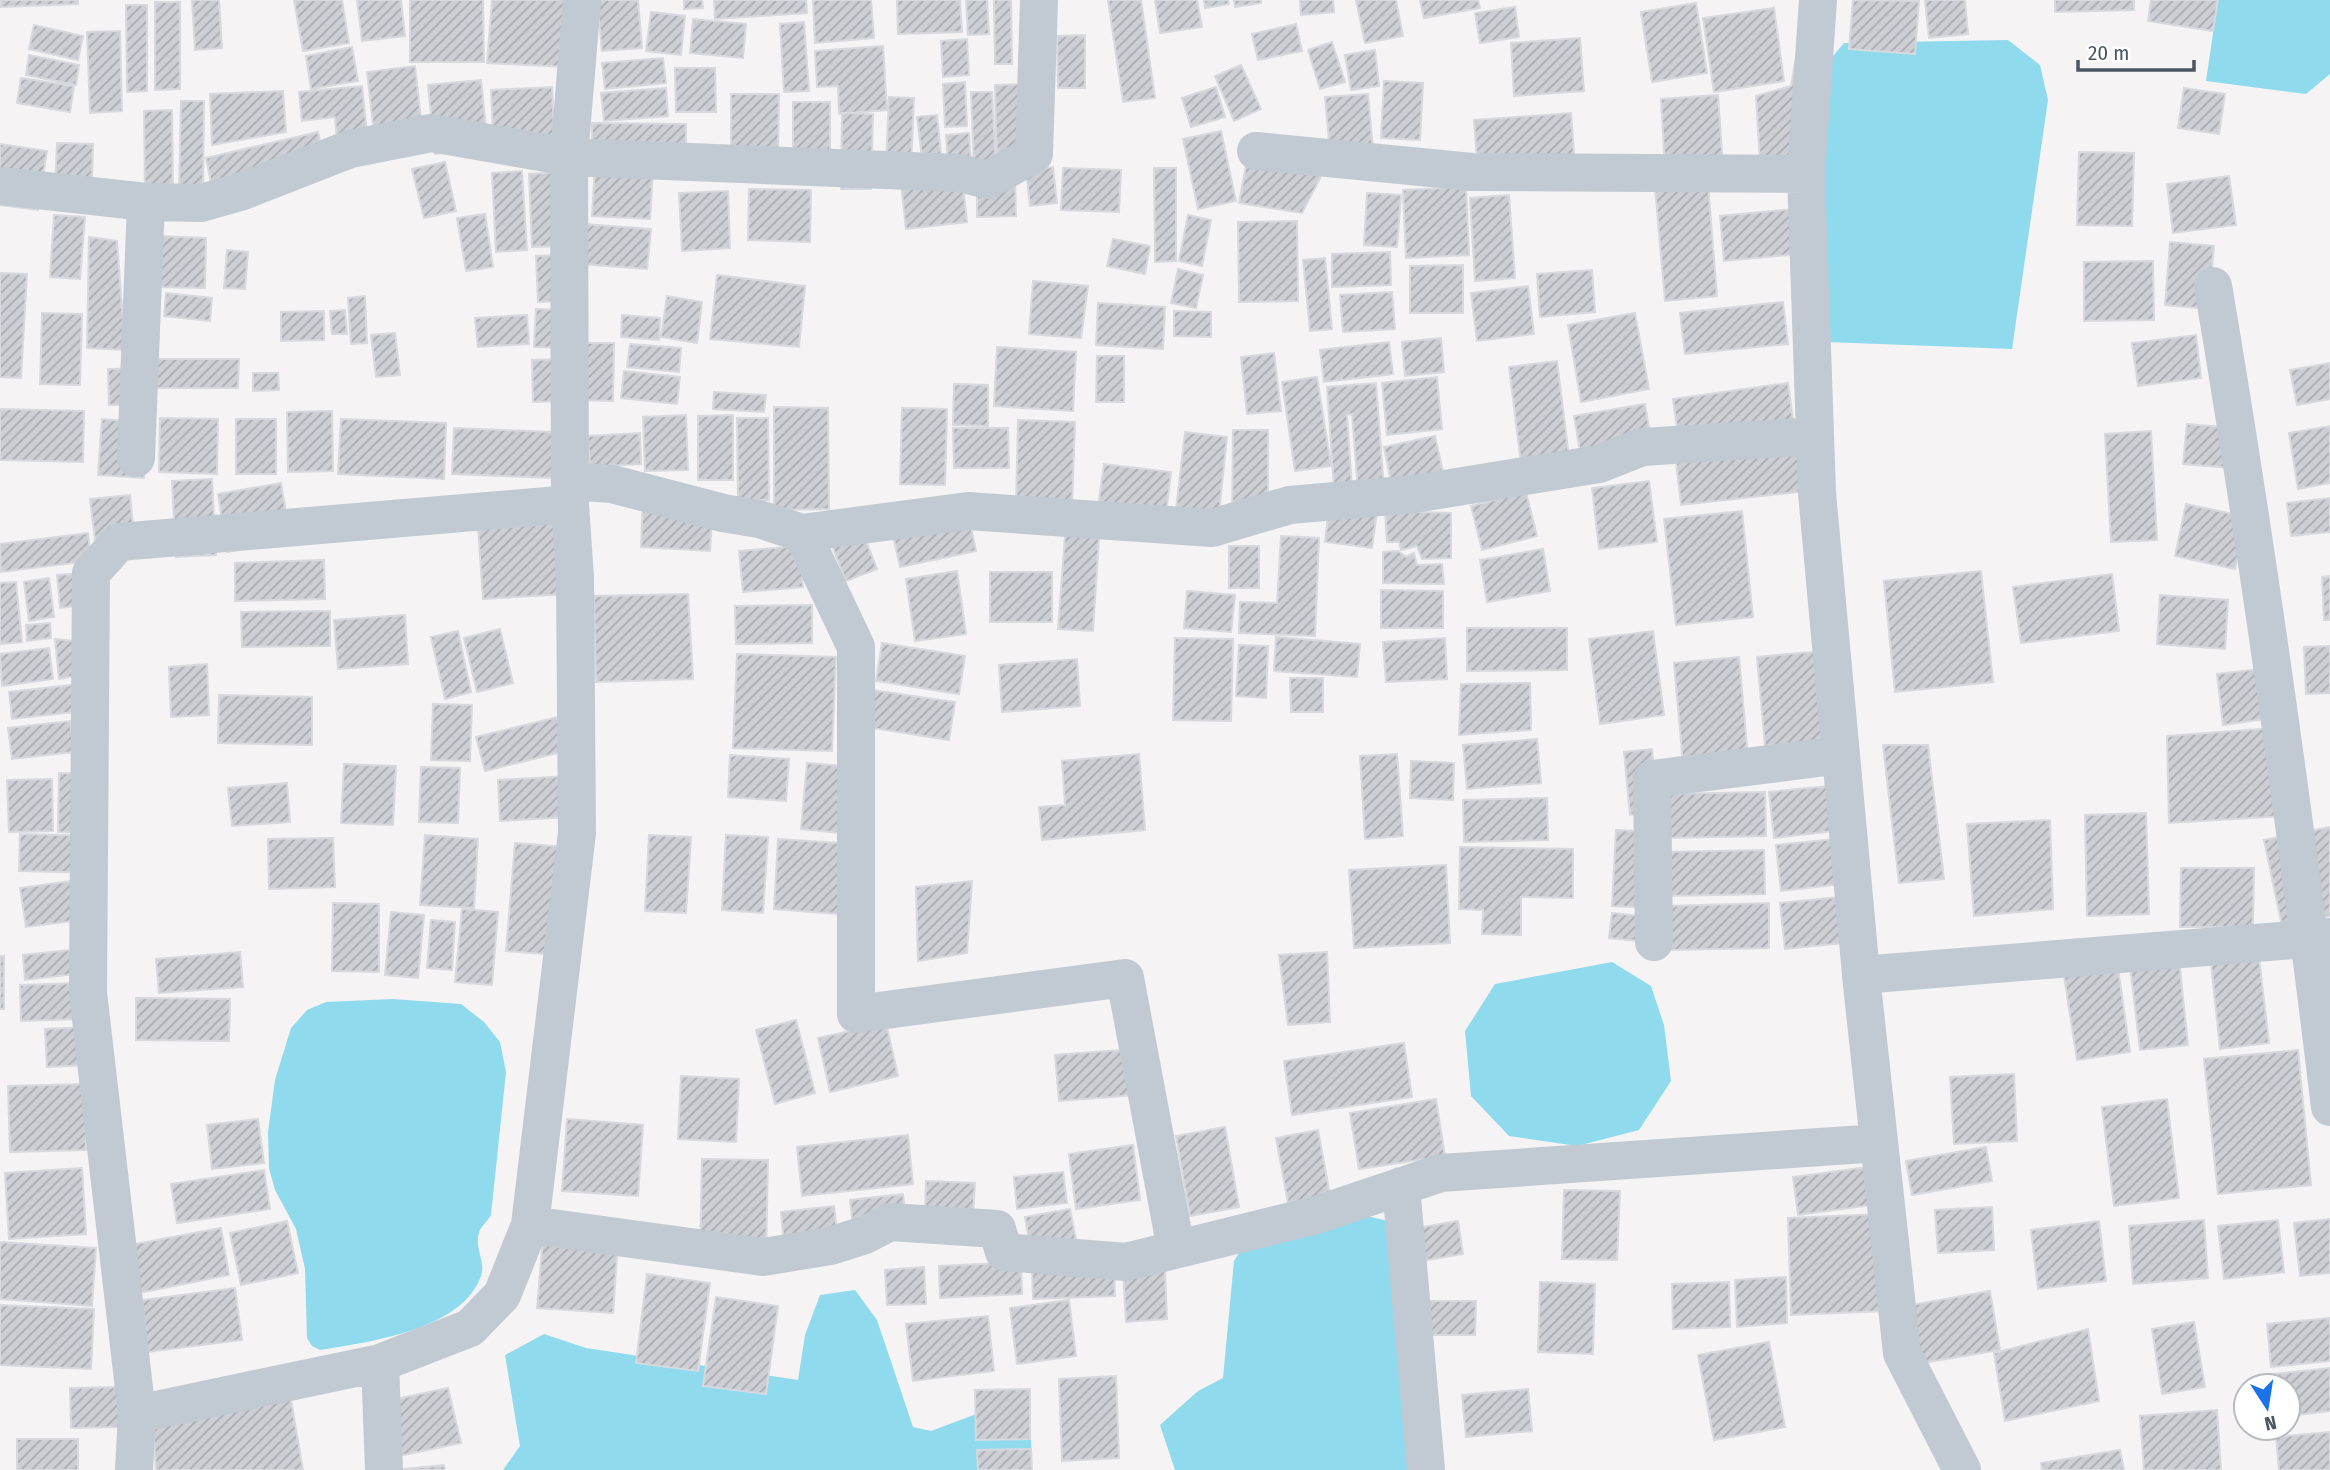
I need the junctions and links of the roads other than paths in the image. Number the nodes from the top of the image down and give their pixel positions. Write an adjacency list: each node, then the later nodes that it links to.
1 (582, 0): 5 (street)
2 (1039, 0): 5 (street)
3 (1818, 0): 6 (street)
4 (1256, 151): 6 (street)
5 (569, 156): 8 (street); 12 (street)
6 (1806, 174): 10 (street)
7 (0, 186): 8 (street)
8 (146, 202): 11 (street)
9 (2213, 286): 15 (street)
10 (1815, 436): 13 (street); 14 (street)
11 (136, 458)
12 (570, 493): 13 (street); 21 (street); 24 (street)
13 (802, 533): 22 (street)
14 (1841, 755): 16 (street); 17 (street)
15 (2320, 938): 17 (street); 18 (street)
16 (1654, 942)
17 (1861, 975): 19 (street)
18 (2330, 1107)
19 (1879, 1143): 20 (street); 28 (street)
20 (1401, 1186): 22 (street); 27 (street)
21 (530, 1225): 22 (street); 23 (street)
22 (1176, 1249)
23 (380, 1363): 24 (street); 26 (street)
24 (137, 1414): 25 (street)
25 (134, 1470)
26 (384, 1470)
27 (1426, 1470)
28 (1962, 1470)

